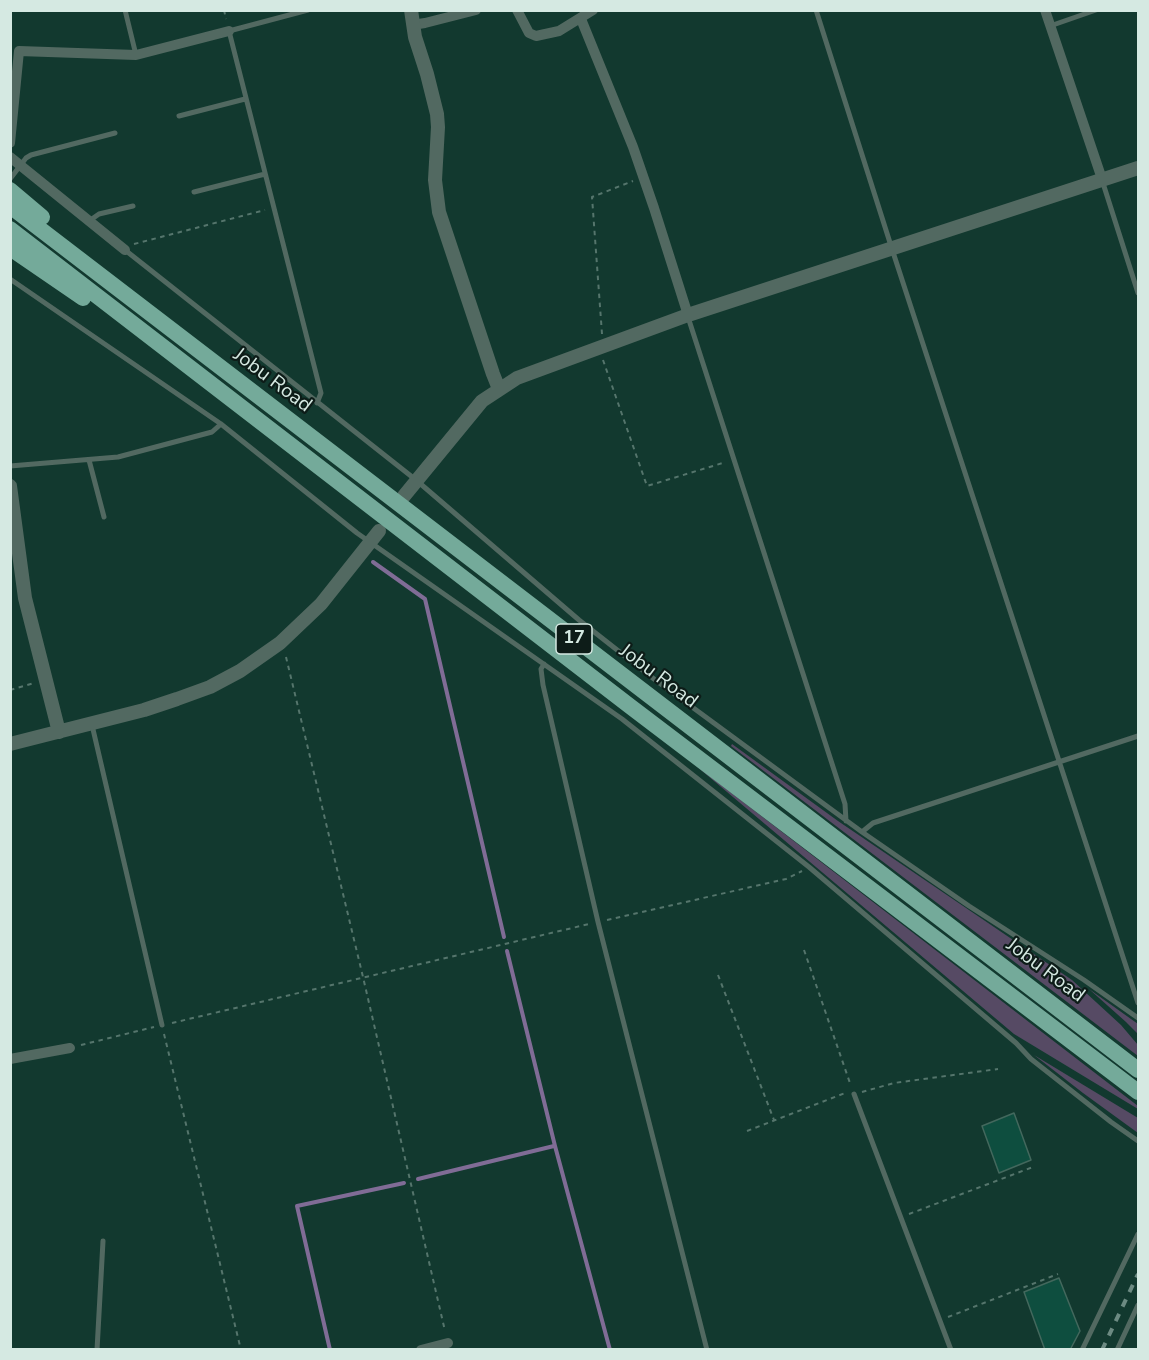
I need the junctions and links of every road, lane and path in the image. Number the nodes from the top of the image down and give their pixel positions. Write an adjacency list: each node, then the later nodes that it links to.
1 (125, 10): 14 (lane)
2 (308, 10): 12 (lane)
3 (476, 10): 9 (street)
4 (517, 10): 10 (street)
5 (593, 10): 10 (street)
6 (816, 10): 33 (lane)
7 (1045, 10): 11 (street)
8 (1096, 10): 11 (lane)
9 (412, 18): 40 (street)
10 (581, 20): 37 (street)
11 (1050, 26): 24 (street)
12 (229, 32): 14 (street); 15 (lane)
13 (15, 51): 14 (street); 18 (street)
14 (136, 55)
15 (246, 99): 16 (lane); 22 (lane)
16 (179, 116)
17 (115, 133): 20 (lane)
18 (10, 143)
19 (10, 157): 20 (street)
20 (20, 166): 23 (lane); 30 (street)
21 (1138, 168): 24 (street)
22 (265, 174): 26 (lane); 29 (lane)
23 (10, 179)
24 (1102, 179): 33 (street); 36 (lane)
25 (10, 190): 38 (highway)
26 (194, 192)
27 (10, 206): 38 (highway, Jobu Road / 17)
28 (133, 206): 30 (lane)
29 (273, 208): 34 (path); 41 (lane)
30 (88, 222): 34 (street)
31 (10, 229): 39 (highway, Jobu Road / 17)
32 (10, 248): 39 (highway)
33 (892, 249): 37 (street); 61 (lane)
34 (125, 250): 41 (lane)
35 (10, 279): 42 (lane)
36 (1138, 293)
37 (688, 315): 40 (street); 62 (lane)
38 (165, 326): 54 (highway, Jobu Road / 17)
39 (163, 347): 56 (highway, Jobu Road / 17)
40 (499, 388): 45 (street)
41 (318, 403): 45 (lane)
42 (221, 424): 43 (lane); 50 (lane)
43 (89, 460): 44 (lane); 48 (lane)
44 (10, 466)
45 (416, 480): 47 (street); 54 (lane)
46 (10, 486): 58 (street)
47 (404, 496)
48 (104, 517)
49 (379, 531): 50 (street)
50 (370, 542): 51 (street); 52 (lane)
51 (280, 643): 57 (street); 68 (path)
52 (544, 664): 56 (lane); 65 (lane)
53 (34, 683): 55 (path)
54 (649, 686): 62 (lane); 75 (highway, Jobu Road / 17)
55 (10, 690)
56 (626, 713): 64 (lane); 76 (highway, Jobu Road / 17)
57 (92, 723): 58 (street); 71 (lane)
58 (59, 732): 60 (street)
59 (1138, 736): 61 (lane)
60 (10, 744)
61 (1061, 761): 63 (lane); 69 (lane)
62 (846, 821): 63 (lane)
63 (862, 832): 70 (lane)
64 (809, 867): 65 (path); 80 (lane)
65 (598, 922): 68 (path); 92 (lane)
66 (804, 950): 77 (path)
67 (718, 975): 78 (path)
68 (363, 977): 71 (path); 88 (path)
69 (1138, 1003)
70 (1138, 1017)
71 (162, 1025): 72 (path); 90 (path)
72 (70, 1048): 73 (street)
73 (10, 1059)
74 (998, 1069): 77 (path)
75 (1138, 1070)
76 (1138, 1092)
77 (854, 1094): 78 (path); 82 (lane)
78 (774, 1120): 79 (path)
79 (747, 1131)
80 (1138, 1141)
81 (1034, 1167): 82 (path)
82 (901, 1217): 87 (lane)
83 (1138, 1234): 94 (lane)
84 (103, 1241): 89 (lane)
85 (1058, 1274): 87 (path)
86 (1138, 1305): 95 (lane)
87 (940, 1321): 93 (lane)
88 (448, 1343): 91 (street)
89 (97, 1350)
90 (241, 1350)
91 (421, 1350)
92 (707, 1350)
93 (951, 1350)
94 (1082, 1350)
95 (1117, 1350)

